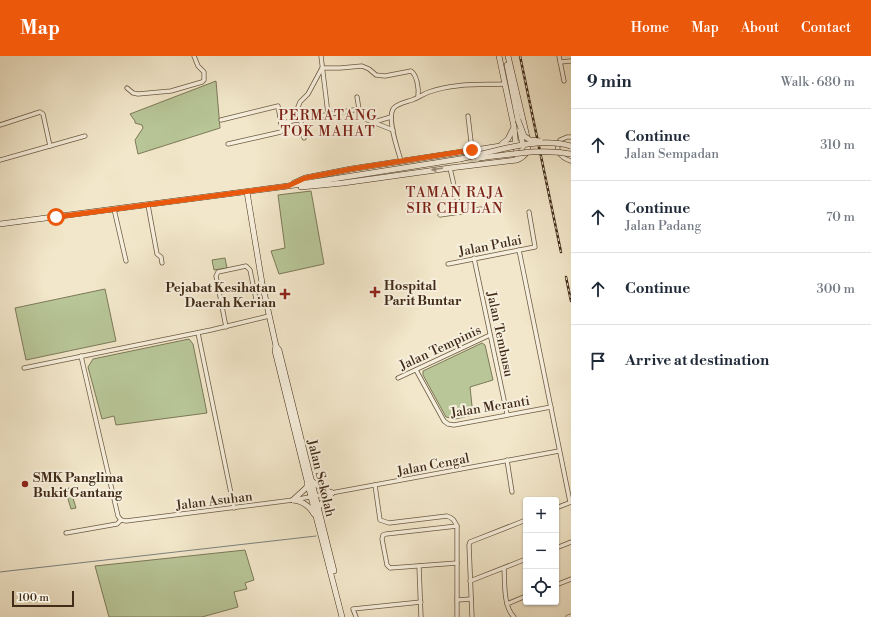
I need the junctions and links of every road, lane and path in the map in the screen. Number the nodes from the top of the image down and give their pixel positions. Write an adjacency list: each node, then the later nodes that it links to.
1 (194, 56): 12 (street)
2 (321, 56): 9 (street)
3 (499, 56): 11 (street)
4 (505, 56): 21 (street)
5 (508, 56): 25 (street)
6 (559, 56): 8 (street)
7 (571, 60): 8 (street)
8 (560, 62): 10 (street)
9 (322, 68): 14 (street); 16 (street); 19 (street)
10 (564, 81)
11 (506, 84): 14 (street); 26 (street)
12 (127, 88)
13 (357, 96): 15 (street)
14 (418, 96): 18 (street)
15 (359, 109): 16 (street); 22 (street)
16 (328, 114): 19 (street)
17 (468, 116): 39 (street)
18 (391, 117): 22 (street); 27 (street)
19 (300, 119): 23 (street); 30 (street)
20 (221, 120): 23 (street)
21 (518, 120): 33 (street, bridge); 37 (street, bridge)
22 (373, 122): 27 (street)
23 (281, 123): 34 (street)
24 (0, 125): 36 (street)
25 (524, 125): 26 (street); 31 (street)
26 (514, 127): 32 (street); 35 (street)
27 (393, 130): 45 (street)
28 (85, 136): 36 (street)
29 (571, 137): 46 (street)
30 (304, 138)
31 (528, 141): 32 (street); 44 (street)
32 (516, 143): 35 (street); 44 (street)
33 (545, 143): 37 (street, bridge); 38 (street, bridge)
34 (228, 144)
35 (501, 145): 39 (street)
36 (50, 146): 43 (street)
37 (523, 146): 40 (street, bridge); 42 (street, bridge)
38 (571, 146)
39 (472, 150): 45 (street)
40 (524, 152): 41 (street, bridge); 42 (street, bridge)
41 (571, 154)
42 (460, 159): 48 (street)
43 (0, 160)
44 (517, 160): 47 (street)
45 (401, 161): 48 (street)
46 (571, 161)
47 (450, 168): 48 (street, one-way to 48); 53 (street)
48 (288, 186): 49 (street)
49 (247, 192): 50 (street); 63 (street, Jalan Sekolah)
50 (148, 205): 52 (street); 60 (street)
51 (481, 208): 53 (street)
52 (114, 209): 56 (street); 59 (street)
53 (460, 212): 55 (street)
54 (529, 212): 57 (street, Jalan Pulai)
55 (440, 215)
56 (0, 224)
57 (519, 250): 58 (street, Jalan Pulai); 71 (street)
58 (474, 258): 61 (street, Jalan Pulai); 66 (street, Jalan Tembusu)
59 (126, 261)
60 (162, 263)
61 (448, 264)
62 (257, 304): 64 (street)
63 (269, 316): 64 (street); 75 (street, Jalan Sekolah)
64 (226, 327): 65 (street)
65 (198, 333): 67 (street); 83 (street)
66 (490, 335): 69 (street, Jalan Tempinis); 72 (street, Jalan Tembusu)
67 (81, 356): 68 (street); 86 (street)
68 (24, 368)
69 (416, 370): 70 (street, Jalan Tempinis); 72 (street, Jalan Meranti)
70 (398, 378)
71 (551, 407): 72 (street, Jalan Meranti); 73 (street)
72 (507, 414)
73 (559, 451): 74 (street, Jalan Cengal); 81 (street)
74 (507, 460): 76 (street, Jalan Cengal); 77 (street)
75 (309, 482): 78 (street); 79 (street, Jalan Sekolah); 80 (street)
76 (374, 486): 78 (street, Jalan Cengal); 88 (street)
77 (512, 492)
78 (332, 493): 79 (street, Jalan Cengal); 84 (street)
79 (313, 496): 80 (street, Jalan Asuhan); 84 (street, Jalan Sekolah); 85 (street, Jalan Sekolah)
80 (293, 500): 83 (street, Jalan Asuhan); 85 (street)
81 (571, 502): 82 (street)
82 (559, 507)
83 (234, 508): 86 (street, Jalan Asuhan)
84 (318, 508): 106 (street, Jalan Sekolah)
85 (317, 519): 105 (street, Jalan Sekolah)
86 (120, 520): 89 (street, Jalan Asuhan)
87 (523, 521): 97 (street)
88 (457, 526): 93 (street); 94 (street)
89 (66, 533)
90 (571, 542): 91 (street)
91 (559, 547)
92 (523, 561): 95 (street)
93 (456, 563): 94 (street); 101 (street)
94 (419, 566): 102 (street)
95 (504, 568): 97 (street); 103 (street)
96 (571, 579): 98 (street)
97 (470, 581): 100 (street)
98 (559, 584)
99 (523, 597): 103 (street)
100 (471, 599): 101 (street); 110 (street)
101 (457, 600): 109 (street)
102 (421, 602): 107 (street); 108 (street)
103 (507, 604): 111 (street)
104 (571, 616): 112 (street)
105 (342, 617)
106 (345, 617)
107 (356, 617)
108 (422, 617)
109 (457, 617)
110 (472, 617)
111 (514, 617)
112 (568, 617)

